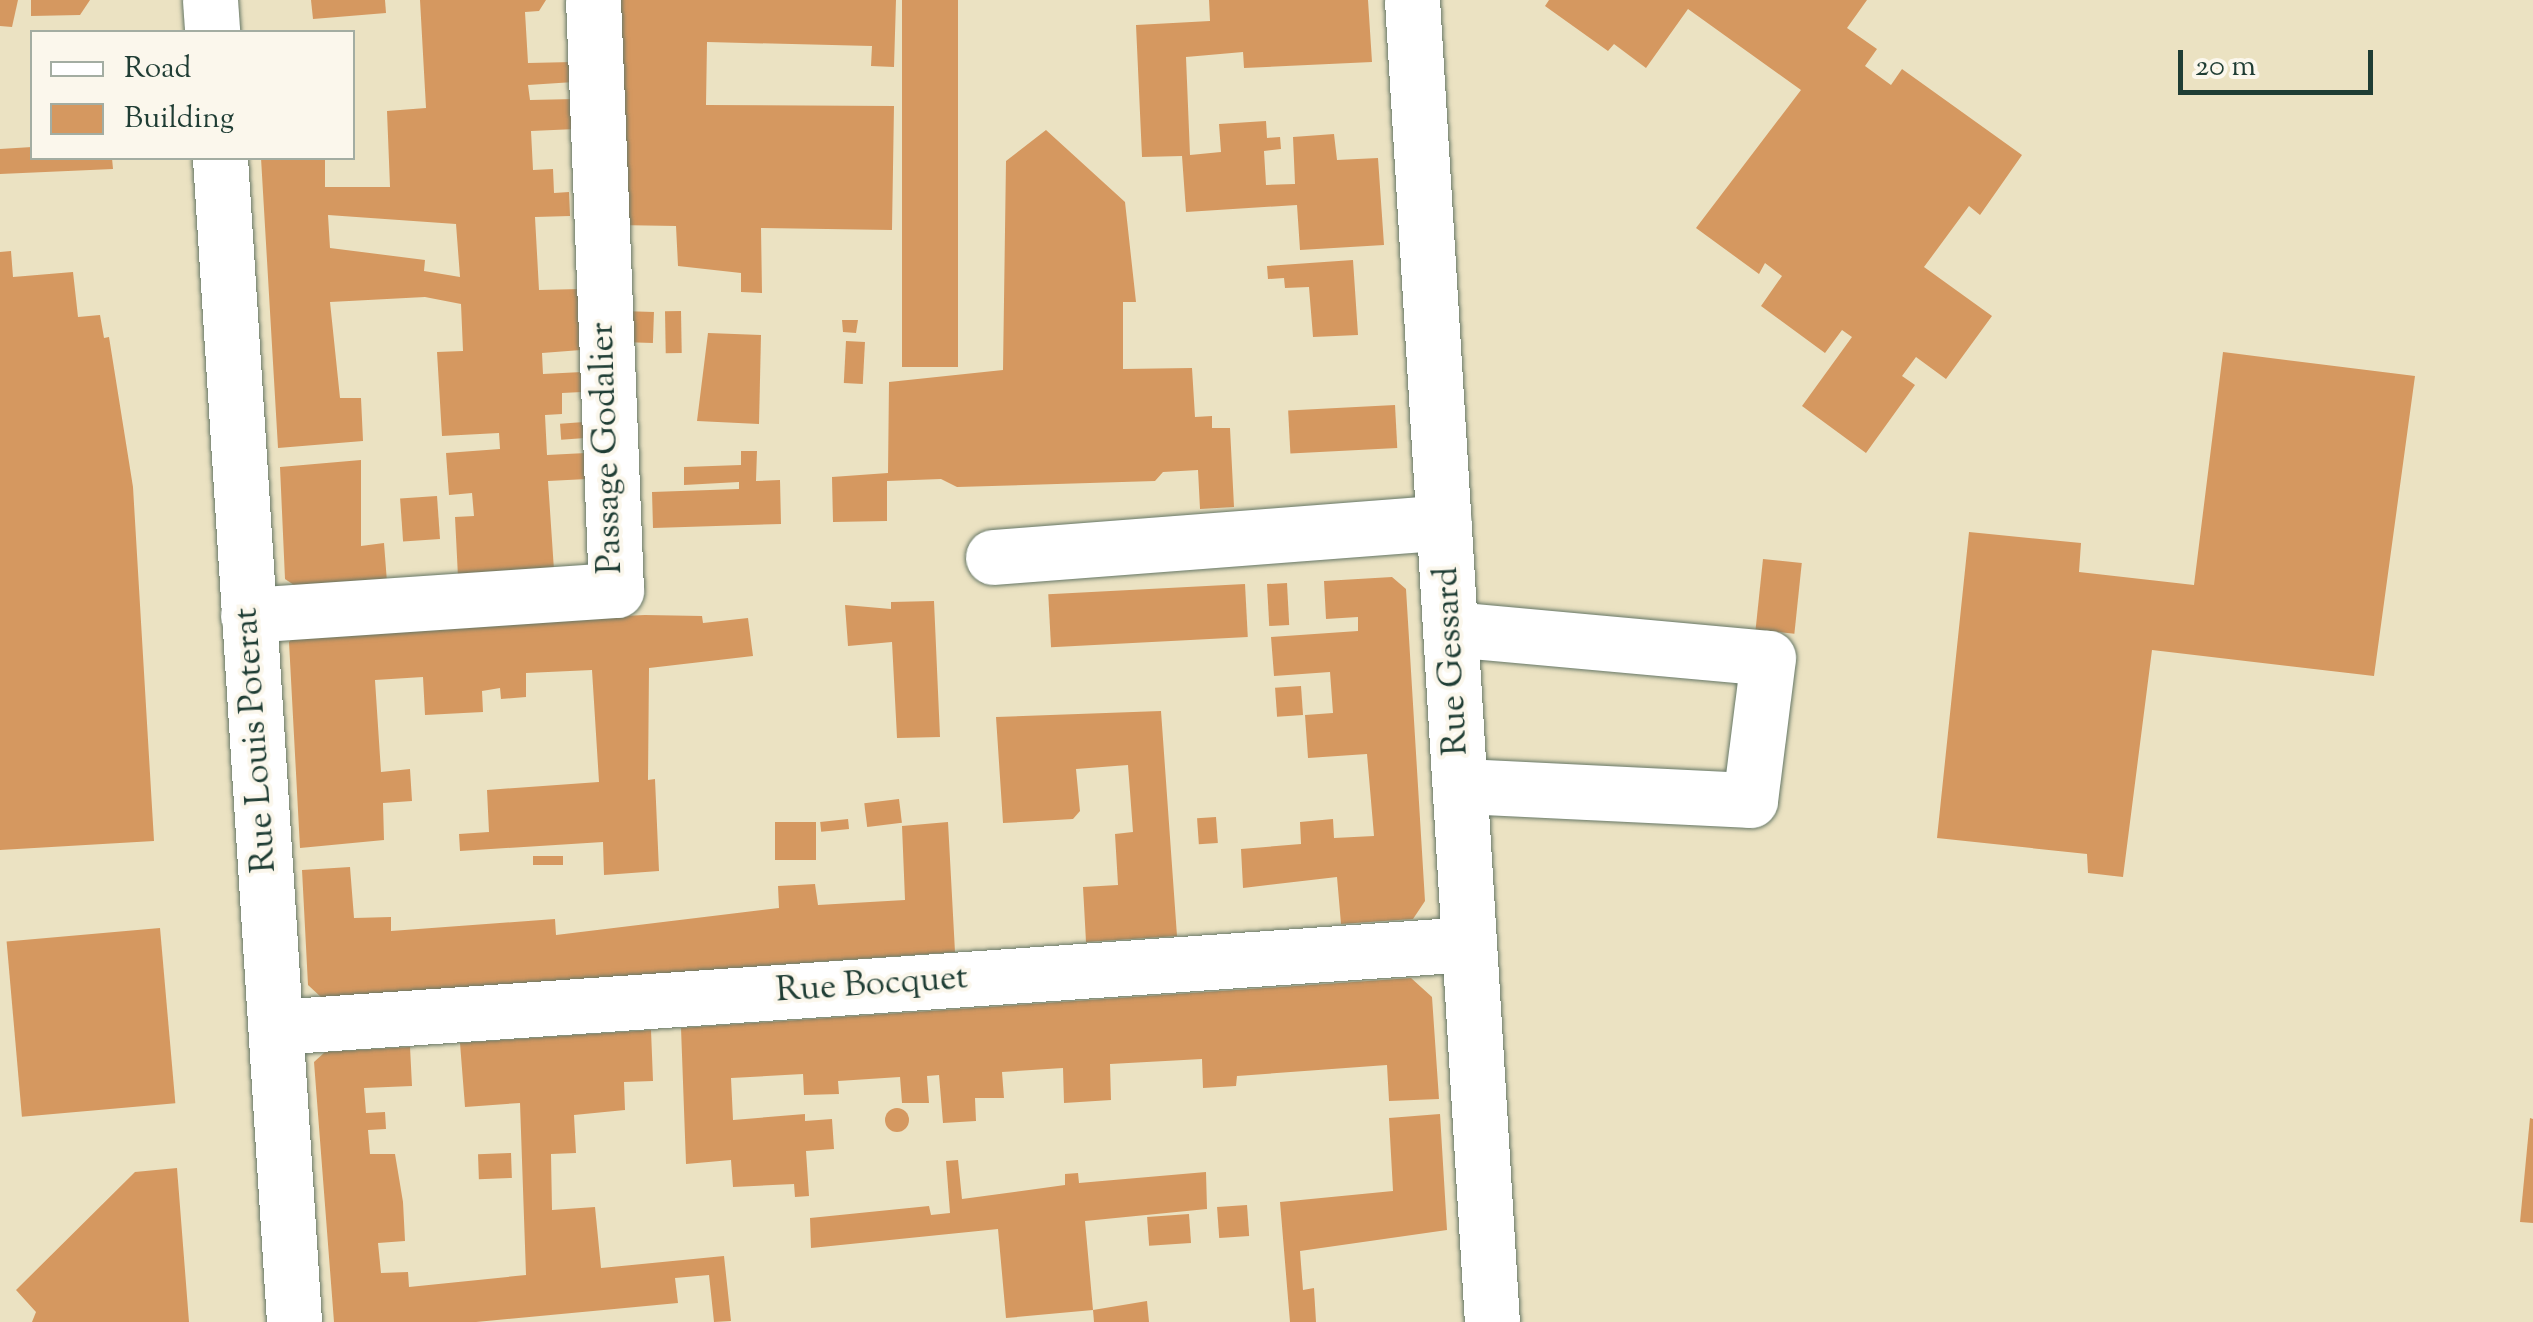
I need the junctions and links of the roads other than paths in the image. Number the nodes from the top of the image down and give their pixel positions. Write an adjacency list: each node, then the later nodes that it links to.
1 (210, 0): 4 (street)
2 (593, 0): 8 (street, Passage Godalier)
3 (1412, 0): 6 (street, Rue Gessard)
4 (212, 30)
5 (220, 160): 8 (street, Rue Louis Poterat)
6 (1444, 522): 7 (street); 9 (street, Rue Gessard)
7 (993, 557)
8 (248, 615): 12 (street, Rue Louis Poterat)
9 (1451, 629): 10 (street, Rue Gessard); 10 (street)
10 (1460, 786): 11 (street, Rue Gessard)
11 (1469, 944): 12 (street, Rue Bocquet); 14 (street, Rue Gessard)
12 (276, 1027): 13 (street, Rue Louis Poterat)
13 (294, 1322)
14 (1492, 1322)

